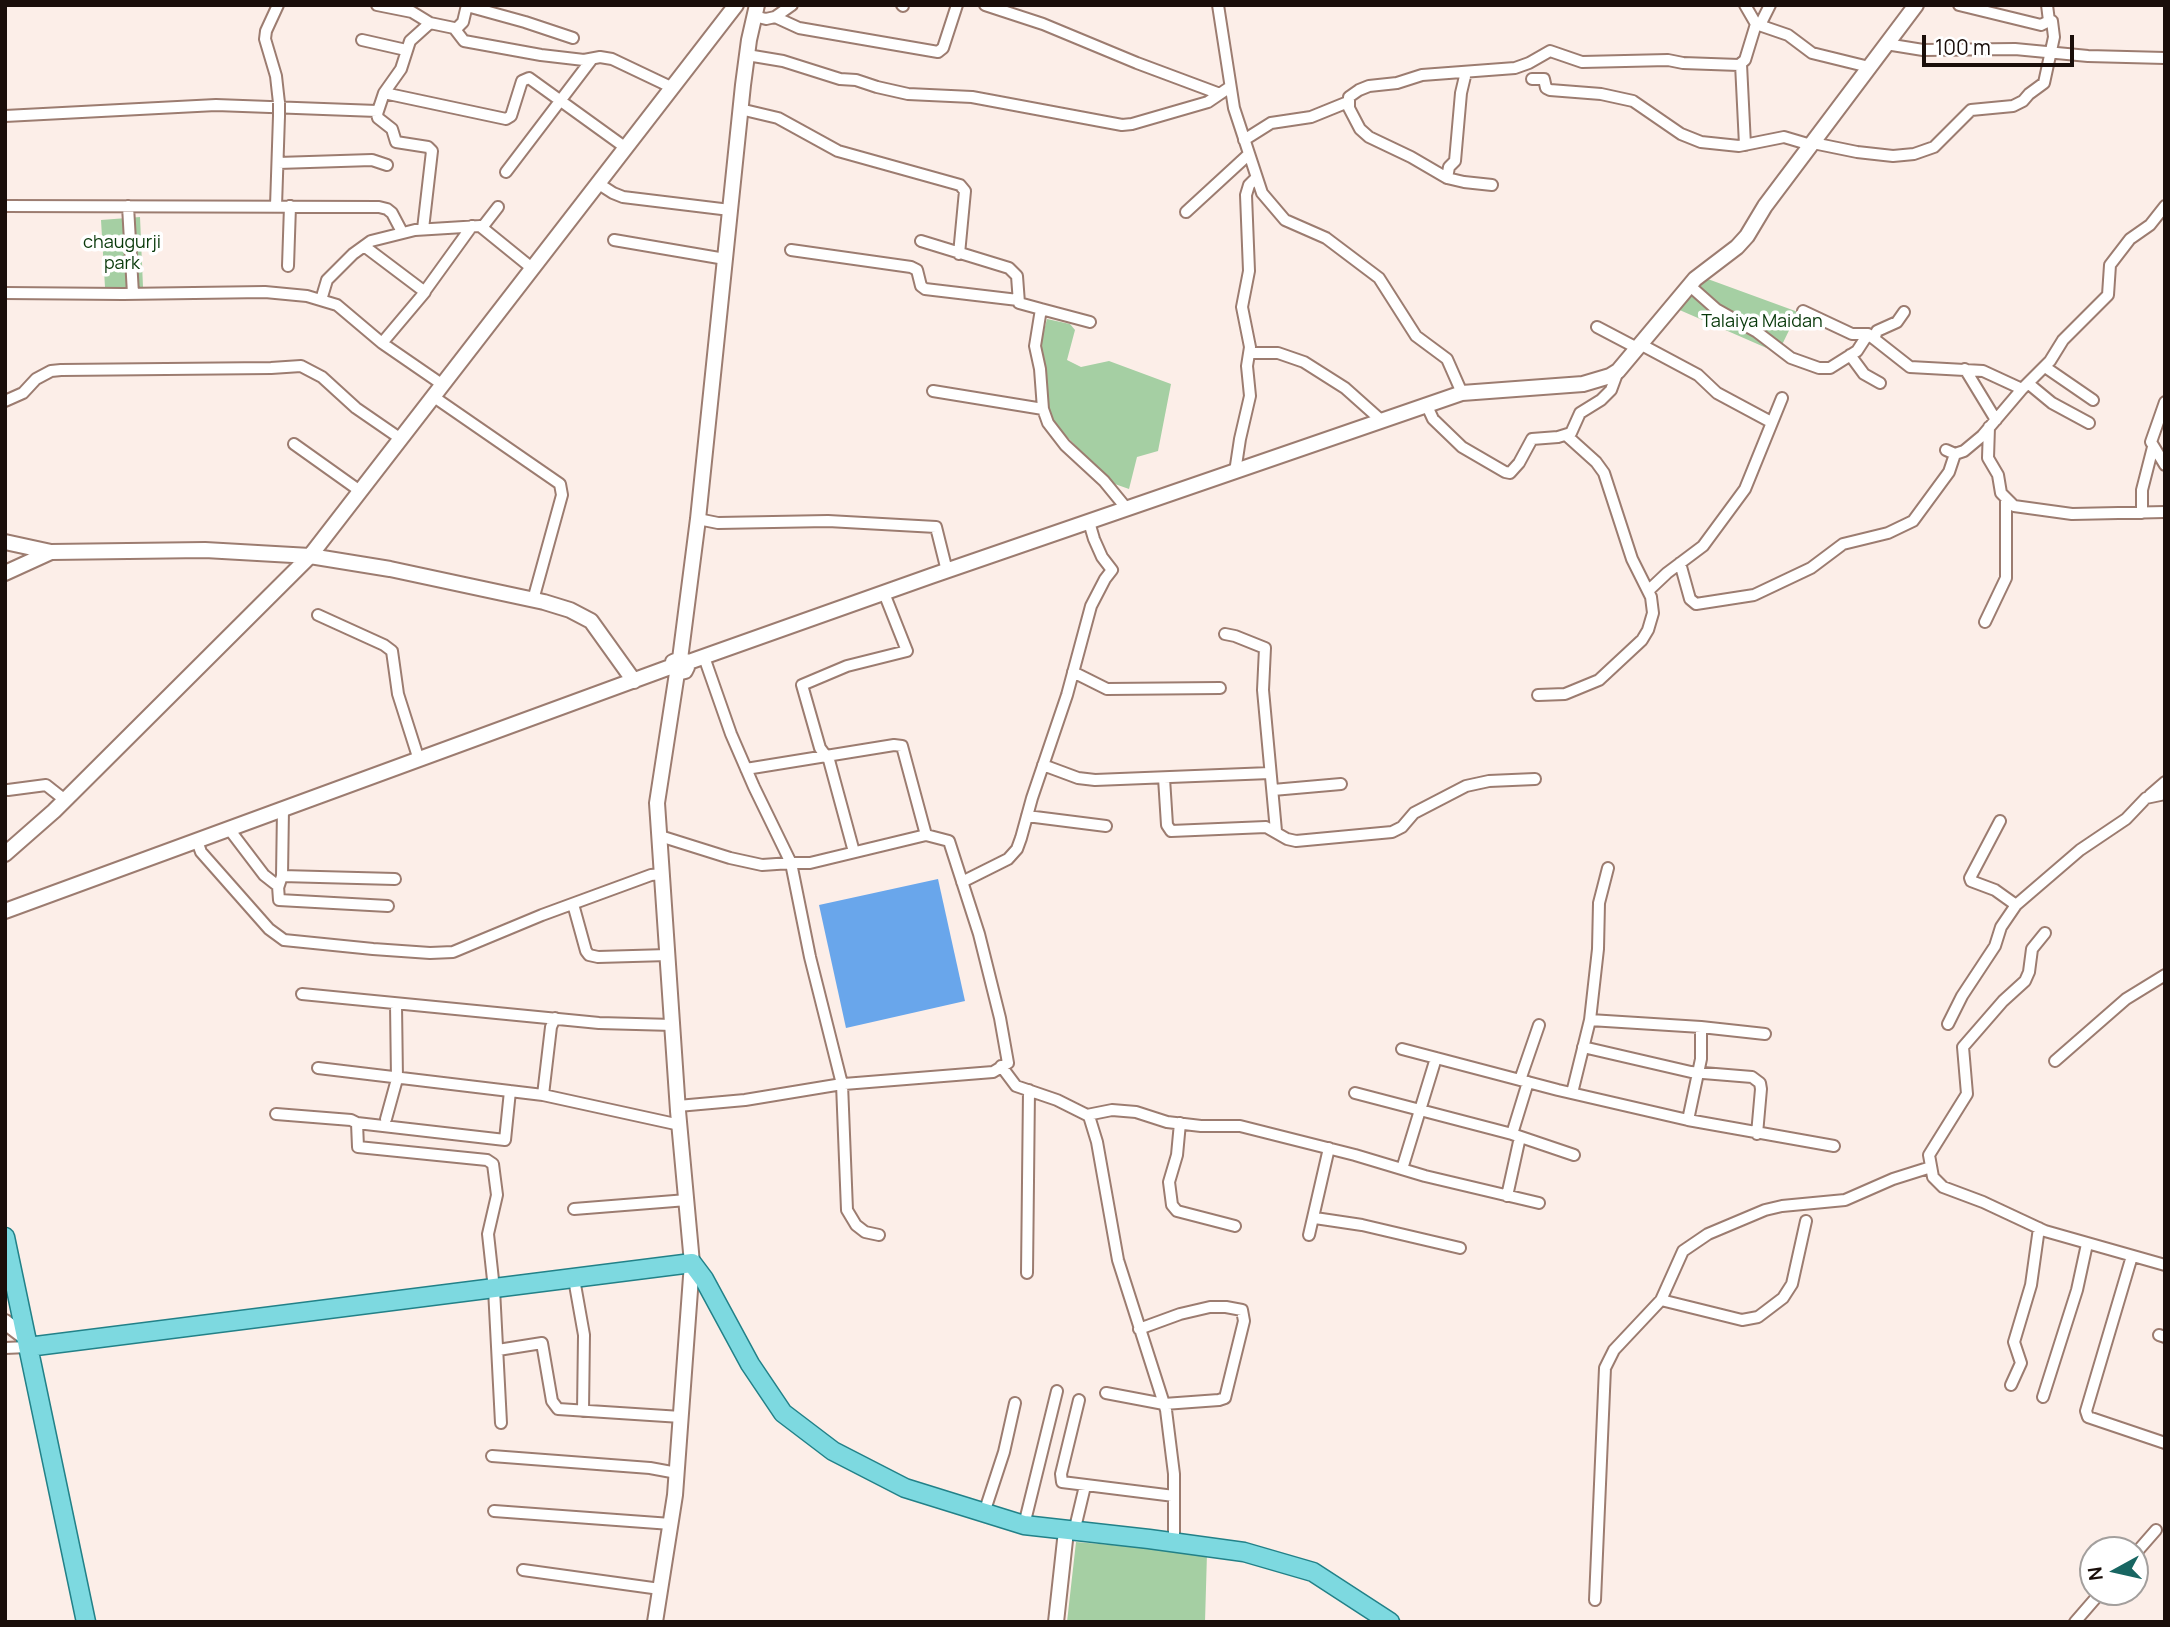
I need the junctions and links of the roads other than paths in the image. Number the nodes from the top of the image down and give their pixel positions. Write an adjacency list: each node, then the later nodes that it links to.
1 (278, 5): 46 (street, bridge)
2 (377, 5): 17 (street)
3 (736, 5): 33 (street)
4 (792, 5): 15 (street)
5 (957, 5): 15 (street)
6 (985, 5): 35 (street)
7 (1218, 5): 32 (street)
8 (1745, 5): 18 (street)
9 (1770, 5): 18 (street)
10 (1916, 5): 22 (street)
11 (1959, 5): 12 (street)
12 (2047, 5)
13 (467, 6): 19 (street); 20 (street)
14 (755, 11): 15 (street); 25 (street)
15 (775, 17)
16 (2052, 21): 24 (street)
17 (430, 23): 19 (street); 23 (street)
18 (1758, 24): 28 (street); 29 (street)
19 (458, 31): 27 (street)
20 (573, 38)
21 (362, 40): 23 (street)
22 (1886, 44): 24 (street); 29 (street)
23 (406, 50): 34 (street)
24 (2051, 52): 26 (street); 42 (street)
25 (747, 55): 35 (street); 38 (street)
26 (2165, 58)
27 (592, 59): 33 (street); 36 (street)
28 (1741, 64): 30 (street); 43 (street)
29 (1869, 67): 42 (street)
30 (1466, 72): 37 (street); 50 (street)
31 (1532, 79): 43 (street)
32 (1230, 87): 35 (street); 41 (street)
33 (673, 88): 44 (street)
34 (384, 93): 36 (street); 39 (street)
35 (1220, 94)
36 (560, 100): 44 (street); 48 (street)
37 (1348, 102): 41 (street); 50 (street)
38 (740, 109): 59 (street); 68 (street)
39 (377, 111): 40 (street); 62 (street)
40 (5, 116)
41 (1244, 140): 45 (street)
42 (1812, 144): 43 (street); 72 (street)
43 (1745, 145)
44 (626, 148): 51 (street)
45 (1248, 155): 49 (street); 60 (street)
46 (278, 163): 47 (street); 55 (street)
47 (387, 165)
48 (506, 172)
49 (1255, 178): 86 (street); 95 (street)
50 (1447, 178): 52 (street)
51 (599, 184): 59 (street); 71 (street)
52 (1492, 185)
53 (5, 206): 54 (street)
54 (128, 206): 55 (street); 75 (street)
55 (276, 206): 56 (street)
56 (290, 206): 63 (street); 70 (street)
57 (2165, 206): 88 (street)
58 (498, 207): 61 (street)
59 (730, 210): 69 (street)
60 (1186, 212)
61 (476, 226): 62 (street); 71 (street); 73 (street)
62 (423, 229): 63 (street)
63 (402, 232): 66 (street)
64 (614, 240): 69 (street)
65 (921, 241): 68 (street)
66 (364, 246): 73 (street); 76 (street)
67 (791, 250): 77 (street)
68 (959, 254): 77 (street)
69 (725, 259): 117 (street)
70 (288, 266)
71 (533, 268): 94 (street)
72 (1689, 285): 85 (street); 87 (street)
73 (425, 291): 84 (street)
74 (5, 293): 75 (street)
75 (133, 294): 76 (street)
76 (321, 300): 84 (street)
77 (1018, 300): 78 (street)
78 (1041, 309): 81 (street); 101 (street)
79 (1803, 311): 83 (street)
80 (1904, 312): 83 (street)
81 (1090, 322)
82 (1597, 327): 85 (street)
83 (1871, 336): 87 (street); 89 (street)
84 (383, 344): 94 (street)
85 (1639, 346): 90 (street); 103 (street)
86 (1249, 353): 102 (street); 111 (street)
87 (1850, 355): 91 (street)
88 (2045, 367): 92 (street); 97 (street)
89 (1965, 369): 92 (street); 105 (street)
90 (1618, 371): 95 (street); 106 (street)
91 (1880, 383)
92 (2026, 386): 104 (street); 105 (street)
93 (933, 390): 101 (street)
94 (438, 391): 107 (street); 127 (street)
95 (1462, 393): 100 (street)
96 (1782, 398): 103 (street)
97 (2093, 400)
98 (5, 401): 107 (street)
99 (2165, 402): 109 (street)
100 (1427, 406): 102 (street); 106 (street)
101 (1043, 409): 114 (street)
102 (1382, 421): 111 (street)
103 (1771, 422): 122 (street)
104 (2089, 422)
105 (1993, 423): 113 (street); 122 (street)
106 (1571, 431): 125 (street)
107 (401, 439): 112 (street)
108 (295, 444): 112 (street)
109 (2152, 447): 110 (street); 116 (street)
110 (2165, 465)
111 (1235, 472): 114 (street)
112 (360, 491): 121 (street)
113 (2006, 501): 116 (street); 129 (street)
114 (1127, 509): 118 (street)
115 (2165, 512): 116 (street)
116 (2142, 513)
117 (698, 519): 123 (street); 132 (street)
118 (1089, 522): 123 (street); 133 (street)
119 (5, 542): 120 (street)
120 (51, 552): 121 (street); 124 (street)
121 (310, 556): 127 (street); 149 (street)
122 (1680, 563): 125 (street)
123 (947, 571): 126 (street)
124 (5, 573)
125 (1648, 592): 136 (street)
126 (884, 593): 131 (street); 137 (street)
127 (533, 600): 134 (street)
128 (318, 615): 138 (street)
129 (1985, 622)
130 (1224, 634): 141 (street)
131 (704, 657): 132 (street); 140 (street)
132 (679, 665): 134 (street); 157 (street)
133 (1073, 672): 135 (street); 139 (street)
134 (634, 681): 138 (street)
135 (1220, 688)
136 (1538, 695)
137 (827, 758): 140 (street); 156 (street); 159 (street)
138 (419, 760): 150 (street)
139 (1044, 765): 142 (street); 151 (street)
140 (746, 769): 161 (street)
141 (1270, 773): 142 (street); 147 (street)
142 (1164, 778): 155 (street)
143 (1535, 779): 155 (street)
144 (2165, 782): 148 (street)
145 (1341, 784): 147 (street)
146 (8, 790): 149 (street)
147 (1273, 790): 155 (street)
148 (2154, 796): 168 (street)
149 (65, 800): 160 (street)
150 (283, 810): 154 (street); 165 (street)
151 (1027, 816): 153 (street); 166 (street)
152 (2000, 821): 168 (street)
153 (1105, 826)
154 (229, 829): 158 (street); 165 (street)
155 (1276, 831)
156 (926, 835): 159 (street); 166 (street)
157 (660, 836): 161 (street); 163 (street)
158 (197, 841): 167 (street); 170 (street)
159 (854, 852): 161 (street)
160 (5, 854)
161 (791, 863): 192 (street)
162 (1608, 868): 177 (street)
163 (663, 874): 167 (street); 172 (street)
164 (395, 879): 165 (street)
165 (280, 882): 169 (street)
166 (962, 882): 187 (street)
167 (573, 904): 172 (street)
168 (2016, 905): 178 (street)
169 (388, 906)
170 (5, 911)
171 (2045, 933): 212 (street)
172 (668, 955): 179 (street)
173 (2165, 975): 186 (street)
174 (302, 994): 175 (street)
175 (396, 1004): 176 (street); 190 (street)
176 (555, 1018): 179 (street); 197 (street)
177 (1590, 1020): 181 (street); 183 (street)
178 (1948, 1024)
179 (673, 1025): 198 (street)
180 (1539, 1025): 191 (street)
181 (1701, 1027): 182 (street); 189 (street)
182 (1765, 1034)
183 (1583, 1047): 189 (street); 196 (street)
184 (1402, 1049): 185 (street)
185 (1436, 1058): 191 (street); 199 (street)
186 (2055, 1061)
187 (1001, 1066): 192 (street); 193 (street)
188 (318, 1068): 190 (street)
189 (1698, 1073): 203 (street); 207 (street)
190 (397, 1079): 194 (street); 202 (street)
191 (1524, 1081): 196 (street); 208 (street)
192 (842, 1084): 198 (street); 222 (street)
193 (1029, 1090): 201 (street); 230 (street)
194 (510, 1091): 197 (street); 204 (street)
195 (1355, 1093): 199 (street)
196 (1572, 1093): 203 (street)
197 (543, 1095): 206 (street)
198 (678, 1106): 206 (street)
199 (1418, 1111): 208 (street); 213 (street)
200 (276, 1114): 204 (street)
201 (1087, 1115): 205 (street); 235 (street)
202 (386, 1119)
203 (1688, 1120): 207 (street)
204 (357, 1123): 232 (street)
205 (1180, 1123): 210 (street); 220 (street)
206 (680, 1125): 215 (street)
207 (1757, 1134): 209 (street)
208 (1516, 1136): 211 (street); 214 (street)
209 (1834, 1146)
210 (1329, 1148): 213 (street); 218 (street)
211 (1574, 1155)
212 (1931, 1167): 221 (street); 233 (street)
213 (1402, 1169): 214 (street)
214 (1507, 1196): 216 (street)
215 (687, 1200): 217 (street); 228 (street)
216 (1539, 1203)
217 (574, 1209)
218 (1315, 1218): 223 (street); 226 (street)
219 (1806, 1221): 233 (street)
220 (1235, 1226)
221 (2039, 1228): 225 (street); 239 (street)
222 (879, 1235)
223 (1310, 1235)
224 (5, 1237): 236 (main road)
225 (2087, 1244): 227 (street); 242 (street)
226 (1460, 1248)
227 (2132, 1256): 229 (street); 249 (street)
228 (692, 1263): 231 (main road); 247 (street); 255 (main road)
229 (2165, 1265)
230 (1027, 1273)
231 (574, 1279): 232 (main road); 246 (street)
232 (494, 1289): 236 (main road); 238 (street)
233 (1661, 1300): 264 (street)
234 (5, 1322): 236 (street)
235 (1139, 1329): 245 (street); 245 (street)
236 (27, 1343): 237 (street); 266 (main road)
237 (5, 1348)
238 (498, 1350): 246 (street); 248 (street)
239 (2011, 1385)
240 (1057, 1391): 257 (street)
241 (1106, 1393): 245 (street)
242 (2043, 1396)
243 (1079, 1400): 252 (street)
244 (1016, 1403): 255 (street)
245 (1164, 1404): 253 (street)
246 (583, 1411): 247 (street)
247 (681, 1417): 251 (street)
248 (501, 1423)
249 (2165, 1443)
250 (492, 1457): 251 (street)
251 (677, 1473): 256 (street)
252 (1084, 1486): 253 (street); 259 (street)
253 (1174, 1496): 261 (street)
254 (494, 1511): 256 (street)
255 (984, 1513): 257 (main road)
256 (671, 1524): 263 (street)
257 (1024, 1525): 259 (main road)
258 (2156, 1530): 260 (street)
259 (1070, 1532): 261 (main road); 268 (street)
260 (2149, 1538)
261 (1174, 1542): 269 (main road)
262 (523, 1570): 263 (street)
263 (660, 1588): 267 (street)
264 (1595, 1600)
265 (2088, 1606): 270 (street)
266 (86, 1622)
267 (655, 1622)
268 (1056, 1622)
269 (1390, 1622)
270 (2074, 1622)

